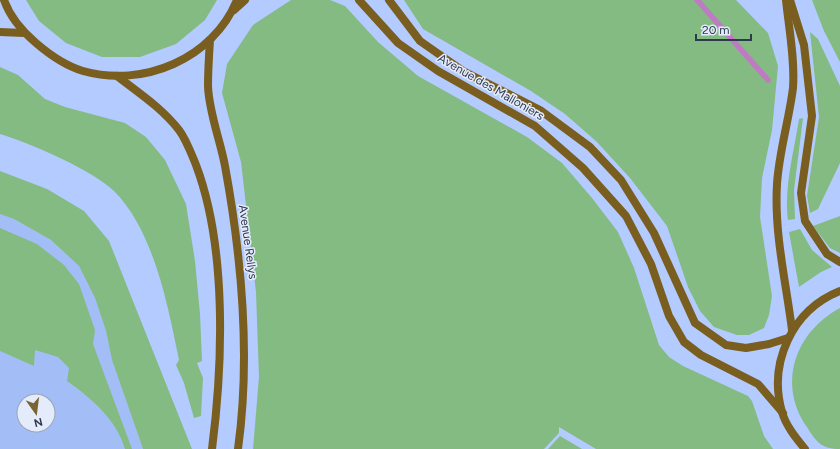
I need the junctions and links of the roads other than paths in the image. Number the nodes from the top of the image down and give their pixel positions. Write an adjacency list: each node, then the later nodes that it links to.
1 (4, 0): 10 (main road)
2 (237, 0): 8 (main road)
3 (245, 0): 8 (main road)
4 (359, 0): 17 (main road, Avenue des Malloniers)
5 (389, 0): 16 (main road, Avenue des Malloniers)
6 (786, 0): 15 (main road)
7 (790, 0): 13 (main road)
8 (232, 12): 11 (main road)
9 (0, 32): 10 (main road)
10 (24, 33): 12 (main road)
11 (210, 40): 12 (main road); 19 (main road, Avenue Rellys)
12 (117, 76): 18 (main road)
13 (840, 262)
14 (840, 291): 15 (main road)
15 (792, 330): 16 (main road)
16 (788, 338): 17 (main road)
17 (783, 413): 20 (main road)
18 (212, 449)
19 (238, 449)
20 (805, 449)

